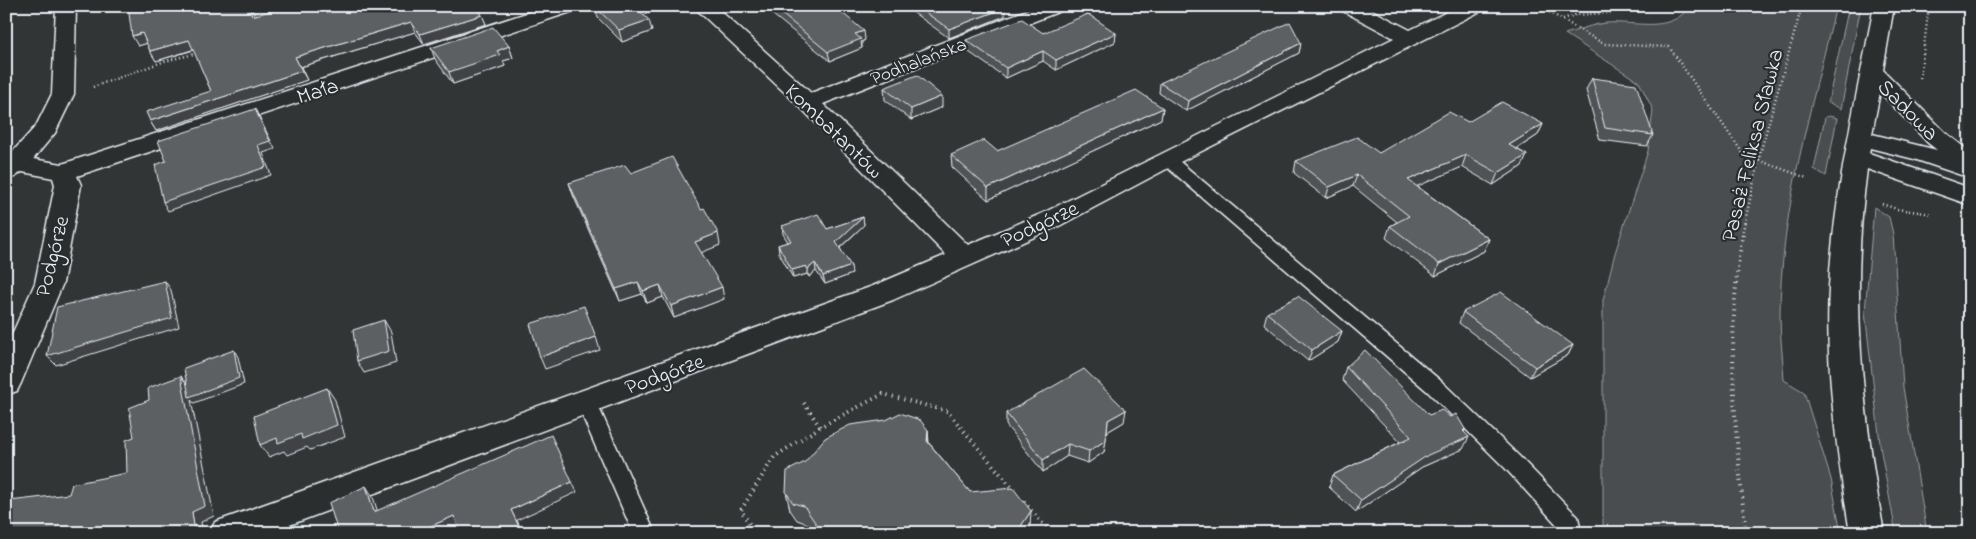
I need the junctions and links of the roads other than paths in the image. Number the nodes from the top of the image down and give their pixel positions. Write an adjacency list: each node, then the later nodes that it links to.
1 (66, 6): 14 (street)
2 (570, 6): 16 (street, Mała)
3 (703, 6): 10 (street, Kombatantów)
4 (1056, 6): 10 (street, Podhalańska)
5 (1348, 6): 8 (street)
6 (1476, 6): 8 (street, Podgórze)
7 (1884, 6): 9 (street)
8 (1411, 39): 12 (street, Podgórze)
9 (1873, 72): 11 (street); 13 (street, Sadowa)
10 (808, 102): 18 (street, Kombatantów)
11 (1858, 148): 15 (street, Sadowa); 17 (street, Sadowa); 24 (street)
12 (1167, 159): 18 (street, Podgórze); 23 (lane)
13 (1970, 164)
14 (11, 167): 16 (street)
15 (1970, 170)
16 (63, 172): 19 (street, Podgórze)
17 (1970, 197)
18 (964, 257): 20 (street, Podgórze)
19 (6, 383)
20 (586, 401): 21 (street, Podgórze); 22 (lane)
21 (227, 533)
22 (644, 533)
23 (1570, 533)
24 (1867, 533)

